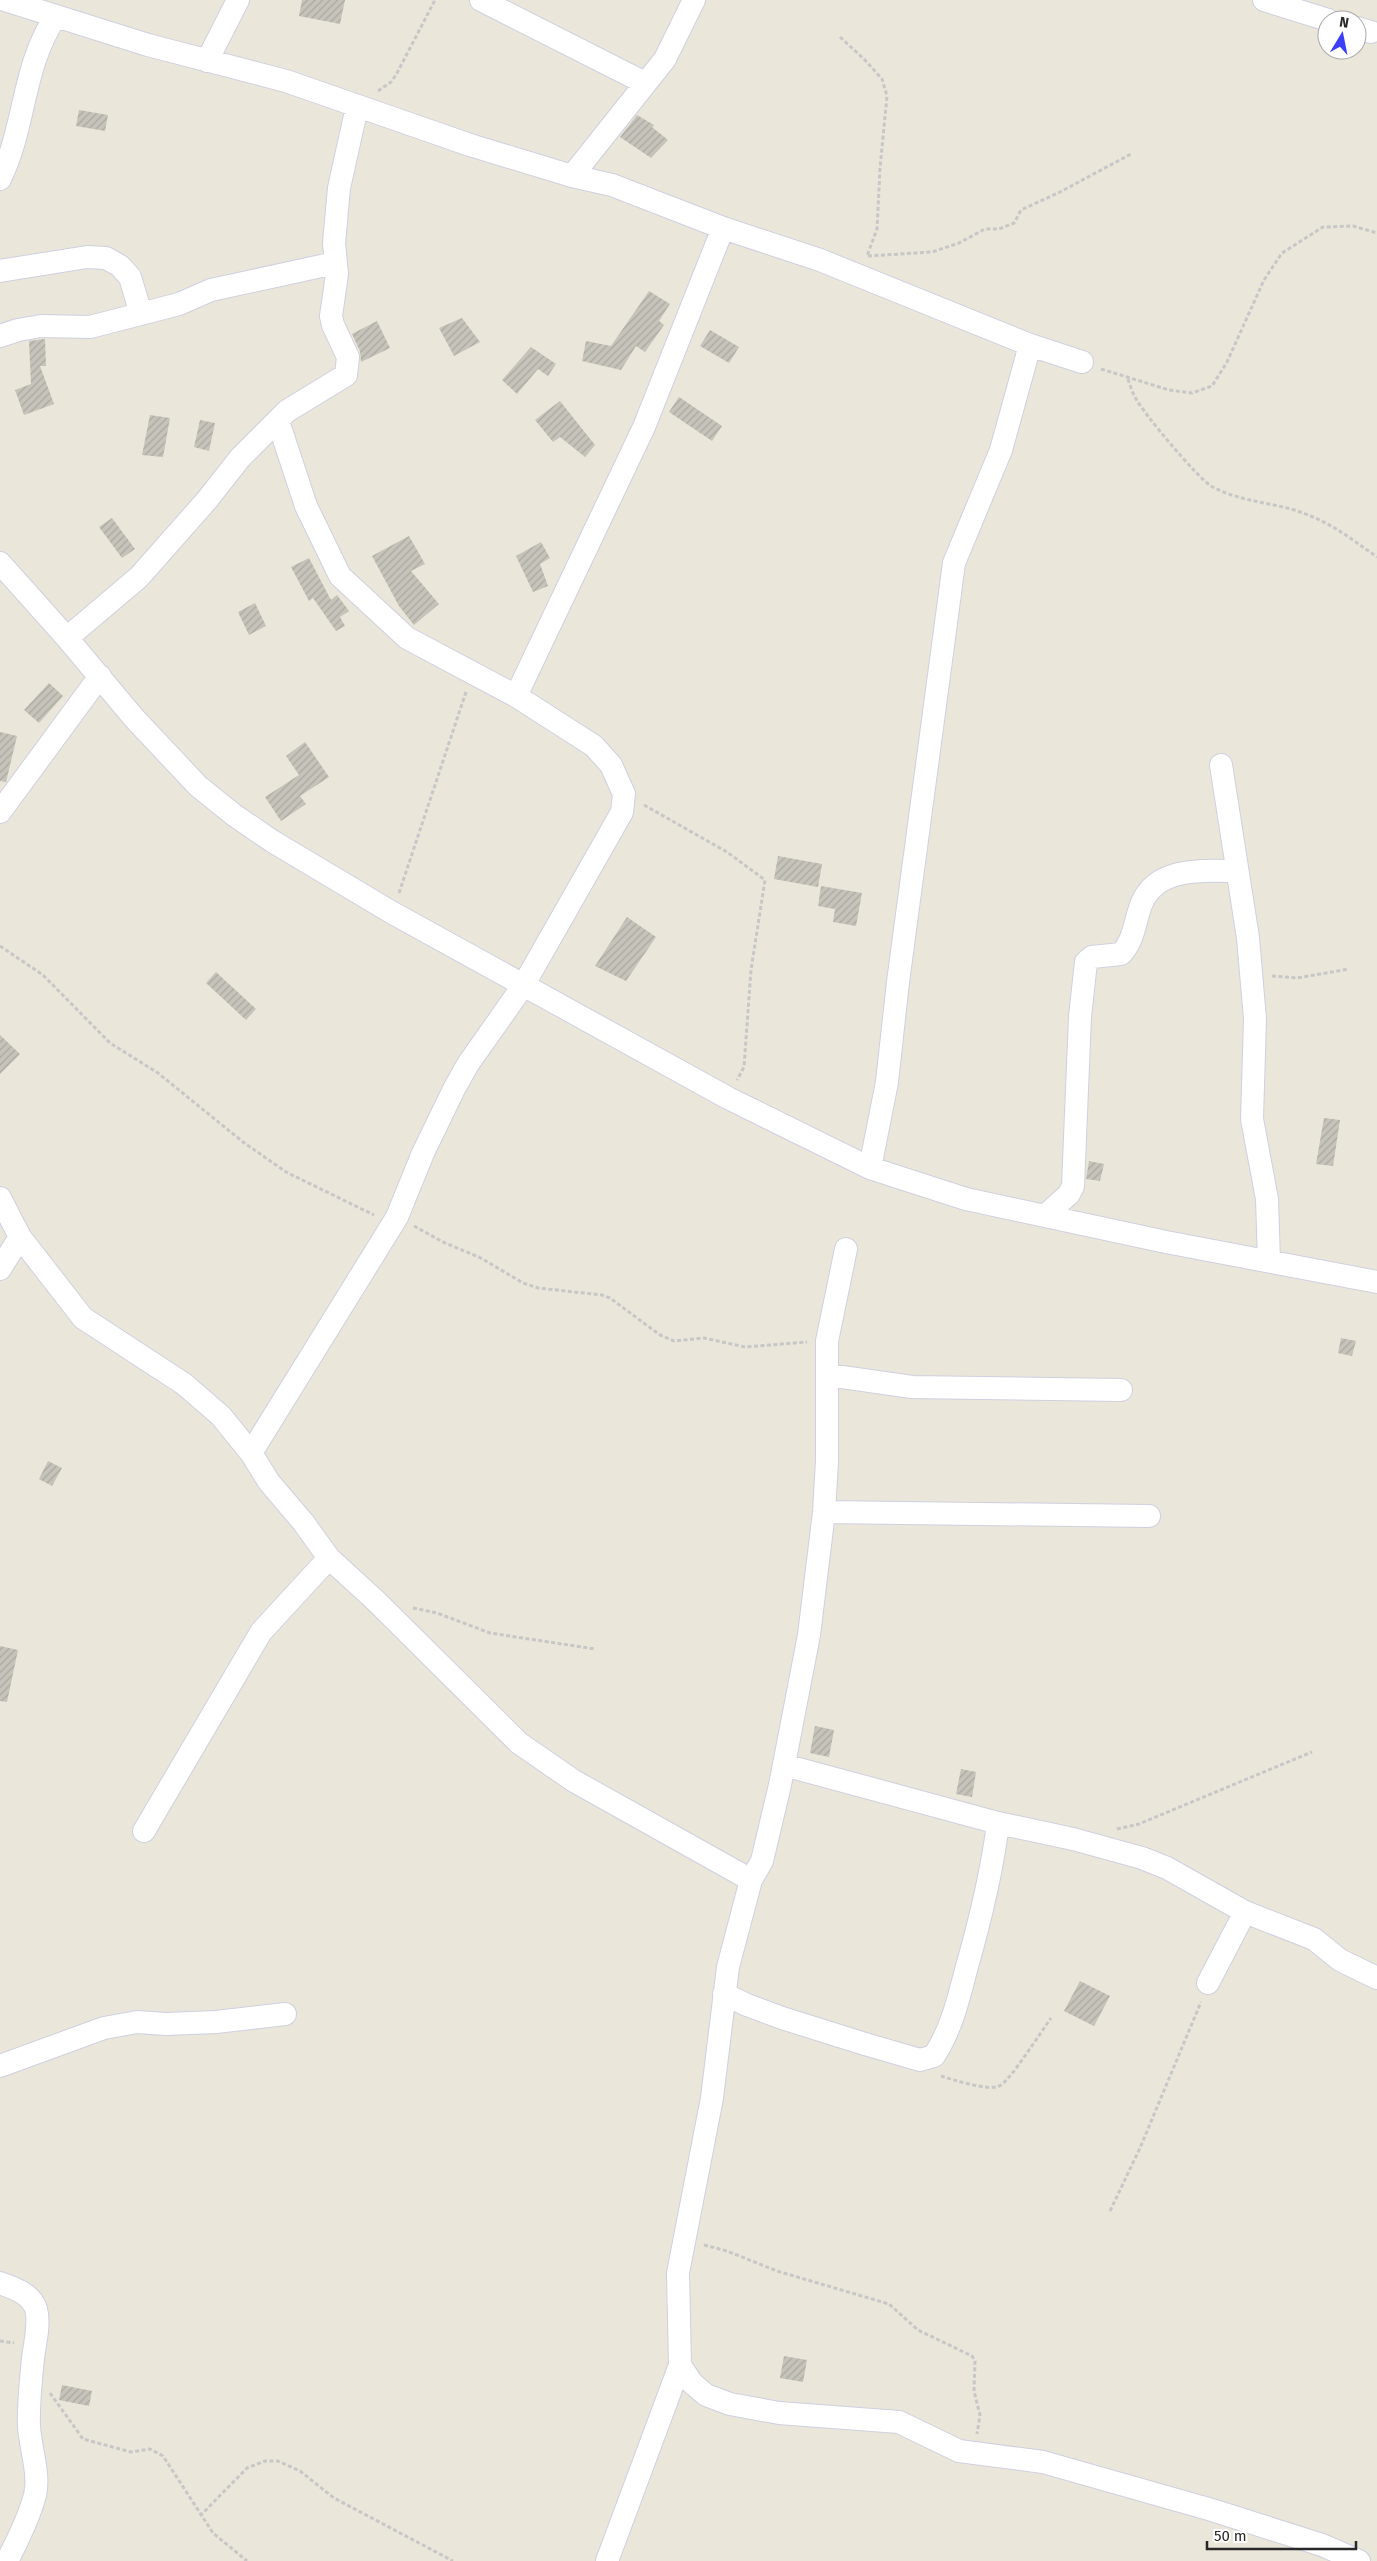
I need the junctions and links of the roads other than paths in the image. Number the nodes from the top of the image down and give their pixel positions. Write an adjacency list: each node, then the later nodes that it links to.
1 (5, 0): 7 (street)
2 (238, 0): 9 (street)
3 (481, 0): 6 (street)
4 (694, 0): 10 (street)
5 (1264, 0): 8 (street)
6 (516, 8): 10 (street)
7 (56, 16): 9 (street); 13 (street)
8 (1317, 17)
9 (207, 61): 11 (street)
10 (646, 83): 12 (street)
11 (361, 109): 12 (street); 15 (street)
12 (572, 176): 14 (street)
13 (0, 179)
14 (723, 228): 19 (street); 25 (street)
15 (335, 263): 17 (street); 21 (street)
16 (0, 271): 17 (street)
17 (141, 314): 18 (street)
18 (0, 336)
19 (1030, 345): 20 (street); 30 (street)
20 (1082, 362)
21 (278, 421): 23 (street); 25 (street)
22 (0, 563): 23 (street)
23 (67, 638): 24 (street)
24 (100, 676): 27 (street); 29 (street)
25 (516, 696): 29 (street)
26 (1221, 765): 28 (street)
27 (0, 812)
28 (1237, 871): 32 (street); 35 (street)
29 (524, 986): 30 (street); 40 (street)
30 (870, 1168): 32 (street)
31 (0, 1198): 33 (street)
32 (1046, 1215): 35 (street)
33 (20, 1237): 36 (street); 40 (street)
34 (846, 1249): 38 (street)
35 (1269, 1261): 37 (street)
36 (0, 1269)
37 (1377, 1282)
38 (828, 1376): 39 (street); 41 (street)
39 (1121, 1390)
40 (251, 1453): 43 (street)
41 (824, 1512): 42 (street); 44 (street)
42 (1149, 1516)
43 (329, 1558): 46 (street); 47 (street)
44 (784, 1765): 45 (street); 47 (street)
45 (998, 1823): 48 (street); 51 (street)
46 (144, 1831)
47 (751, 1880): 51 (street)
48 (1245, 1912): 49 (street); 50 (street)
49 (1377, 1978)
50 (1208, 1983)
51 (724, 1994): 55 (street)
52 (285, 2014): 53 (street)
53 (0, 2066)
54 (0, 2283): 56 (street)
55 (680, 2365): 57 (street); 58 (street)
56 (6, 2561)
57 (607, 2561)
58 (1358, 2561)

